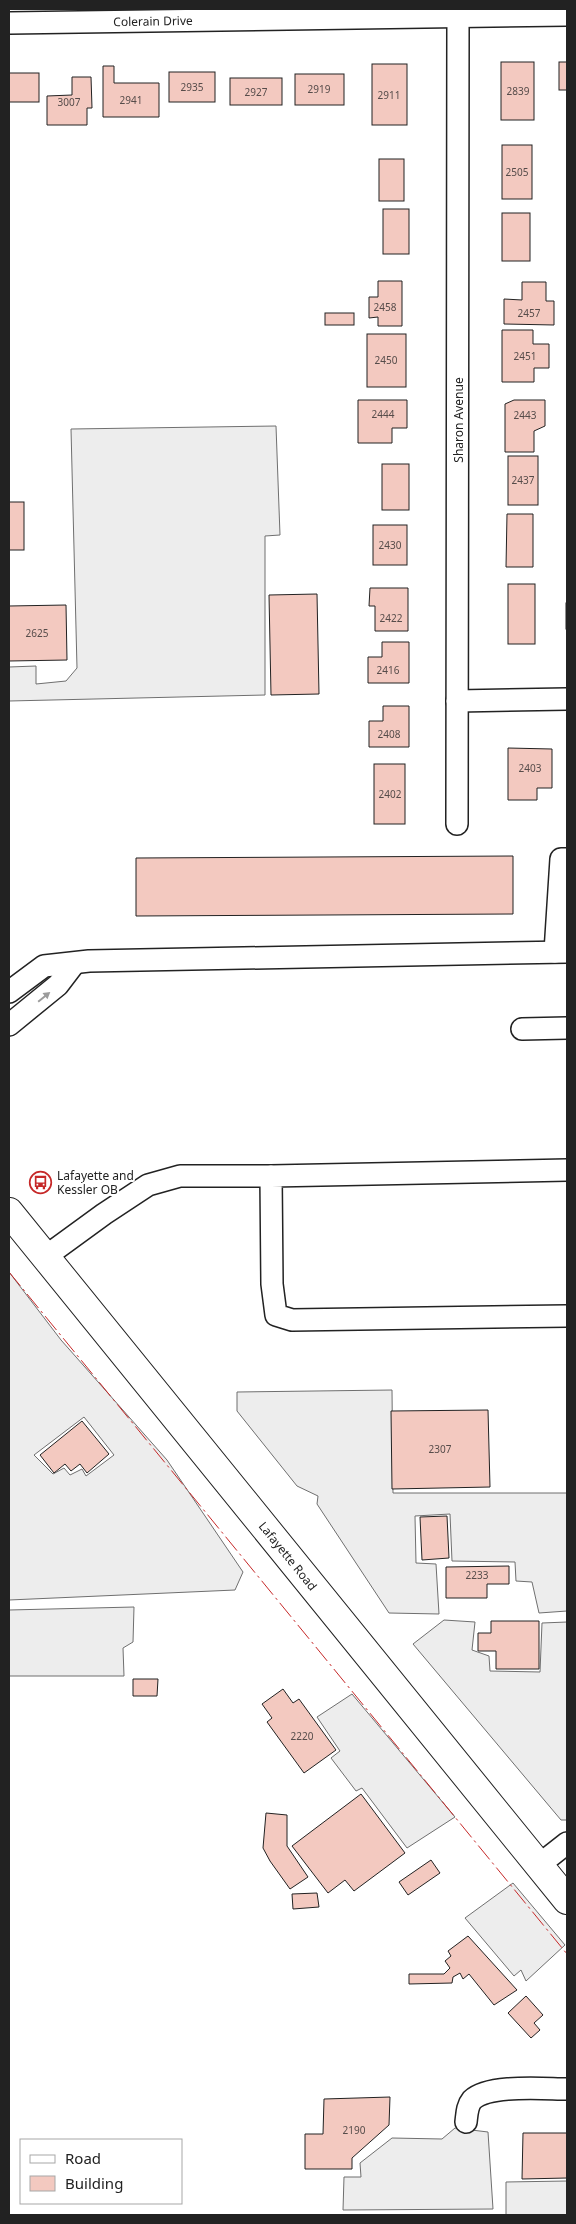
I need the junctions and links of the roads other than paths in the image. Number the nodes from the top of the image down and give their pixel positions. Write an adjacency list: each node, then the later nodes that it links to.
1 (567, 15): 2 (street, Colerain Drive)
2 (458, 16): 3 (street, Colerain Drive); 5 (street, Sharon Avenue)
3 (9, 23)
4 (567, 699): 5 (street)
5 (458, 700): 6 (street, Sharon Avenue)
6 (457, 824)
7 (567, 859): 8 (street)
8 (561, 952): 9 (street)
9 (74, 964): 10 (street); 11 (street, one-way to 9)
10 (9, 992)
11 (9, 1025)
12 (567, 1028): 13 (street)
13 (522, 1029)
14 (567, 1170): 15 (street)
15 (271, 1176): 17 (street); 18 (street)
16 (9, 1212): 17 (main road, Lafayette Road)
17 (45, 1257): 20 (main road, Lafayette Road)
18 (567, 1316)
19 (567, 1843): 20 (street)
20 (539, 1865): 21 (main road, Lafayette Road)
21 (567, 1900)
22 (567, 2089): 23 (street)
23 (466, 2122)

